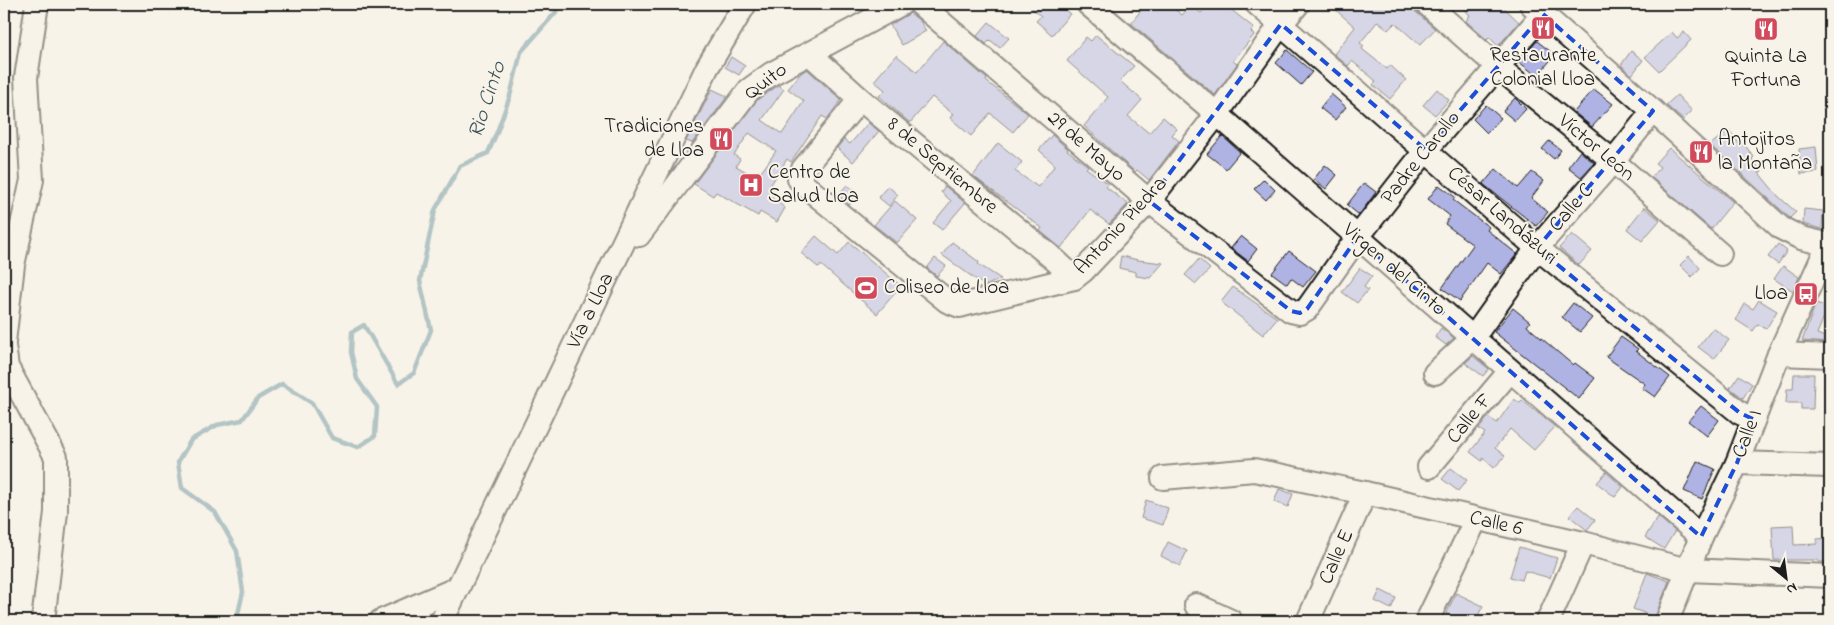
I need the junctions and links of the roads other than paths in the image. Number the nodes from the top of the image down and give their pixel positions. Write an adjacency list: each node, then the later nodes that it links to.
1 (37, 4): 27 (street)
2 (745, 4): 23 (street, Vía a Lloa)
3 (901, 4): 11 (street, Quito)
4 (920, 4): 18 (street, 29 de Mayo)
5 (1088, 4): 15 (street, Virgen del Cinto)
6 (1257, 4): 10 (street, César Landázuri)
7 (1298, 4): 10 (street, Antonio Piedra)
8 (1427, 4): 12 (street, Víctor León)
9 (1537, 9): 12 (street, Padre Carollo); 14 (street)
10 (1281, 24): 15 (street, Antonio Piedra); 16 (street, César Landázuri)
11 (810, 54): 13 (street, 8 de Septiembre); 23 (street, Quito)
12 (1498, 67): 16 (street, Padre Carollo); 17 (street, Víctor León)
13 (860, 98): 24 (street, 8 de Septiembre); 24 (street, Antonio Piedra)
14 (1653, 111): 17 (street, Calle C); 20 (street)
15 (1217, 114): 18 (street, Antonio Piedra); 19 (street, Virgen del Cinto)
16 (1426, 150): 19 (street, Padre Carollo); 21 (street, César Landázuri)
17 (1613, 161): 21 (street, Calle C); 22 (street, Víctor León)
18 (1149, 201): 24 (street, Antonio Piedra); 25 (street, 29 de Mayo)
19 (1357, 238): 25 (street, Padre Carollo); 26 (street, Virgen del Cinto)
20 (1829, 245): 28 (street, Calle I)
21 (1537, 248): 26 (street, Calle C); 32 (street, César Landázuri)
22 (1720, 254)
23 (611, 271): 43 (street, Vía a Lloa)
24 (1074, 278)
25 (1307, 309)
26 (1473, 338): 30 (street, Virgen del Cinto); 31 (street, Calle C)
27 (4, 344): 45 (street)
28 (1779, 354): 29 (street); 32 (street, Calle I)
29 (1830, 356)
30 (1510, 371): 35 (street, Calle F); 39 (street, Virgen del Cinto)
31 (1435, 373)
32 (1753, 419): 33 (street, Calle I)
33 (1737, 463): 34 (street); 39 (street, Calle I)
34 (1830, 466)
35 (1429, 467)
36 (1163, 478): 37 (street, Calle 6)
37 (1365, 493): 38 (street, Calle 6); 49 (street, Calle E)
38 (1476, 519): 40 (street, Calle 6); 50 (street)
39 (1701, 537): 41 (street, Calle I)
40 (1584, 543): 41 (street, Calle 6); 51 (street)
41 (1688, 570): 42 (street, Calle 6); 52 (street, Calle I)
42 (1830, 576)
43 (458, 588): 46 (street); 47 (street, Vía a Lloa)
44 (1196, 605): 48 (street)
45 (43, 621)
46 (381, 621)
47 (442, 621)
48 (1231, 621)
49 (1308, 621)
50 (1427, 621)
51 (1548, 621)
52 (1667, 621)

